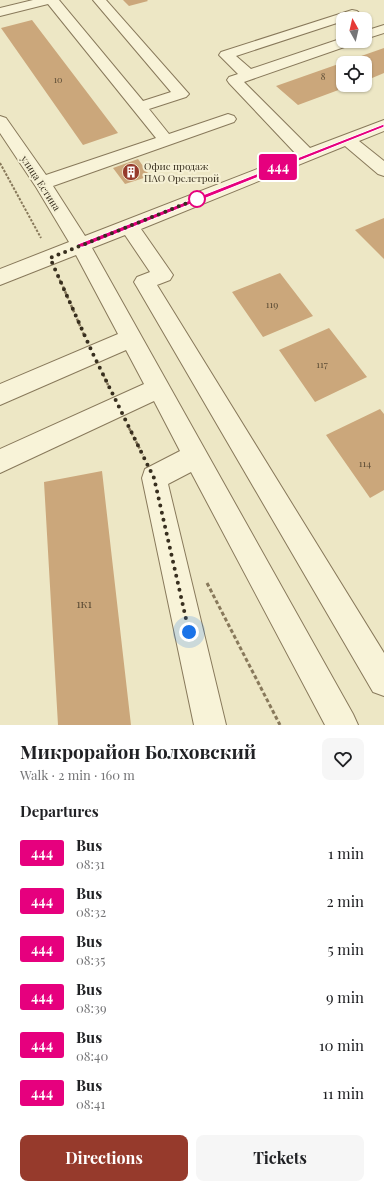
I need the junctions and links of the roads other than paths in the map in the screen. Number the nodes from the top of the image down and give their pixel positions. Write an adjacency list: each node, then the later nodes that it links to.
1 (48, 0): 4 (street)
2 (52, 0): 8 (street)
3 (99, 0): 8 (street)
4 (0, 12)
5 (336, 19): 7 (street)
6 (336, 45): 7 (street)
7 (248, 75): 14 (street)
8 (140, 107): 12 (street)
9 (228, 119): 12 (street)
10 (0, 121): 16 (street, улица Естина)
11 (384, 125): 13 (street)
12 (166, 140): 16 (street)
13 (348, 140): 14 (street); 15 (street)
14 (307, 155): 17 (street)
15 (384, 170)
16 (42, 183): 18 (street, улица Естина)
17 (129, 226): 18 (street); 25 (street)
18 (81, 246): 19 (street); 20 (street, улица Естина)
19 (0, 277)
20 (131, 338): 21 (street, улица Естина); 22 (street)
21 (159, 388): 23 (street, улица Естина); 24 (street)
22 (0, 395)
23 (196, 456): 26 (street); 27 (street, улица Естина)
24 (0, 461)
25 (384, 681)
26 (210, 725)
27 (342, 725)

